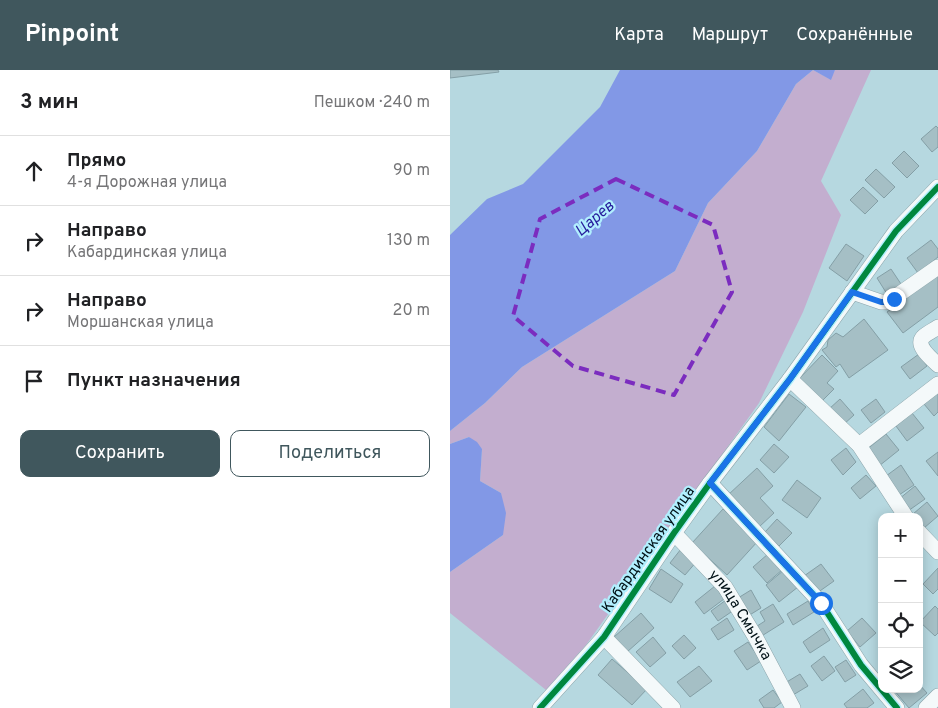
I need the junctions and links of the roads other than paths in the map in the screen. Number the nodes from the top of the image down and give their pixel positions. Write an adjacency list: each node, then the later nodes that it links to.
1 (938, 187): 3 (street, Кабардинская улица)
2 (938, 267): 3 (street)
3 (852, 292): 6 (street, Кабардинская улица)
4 (938, 327): 5 (street)
5 (938, 365)
6 (790, 379): 8 (street); 9 (street, Кабардинская улица)
7 (938, 384): 8 (street)
8 (859, 445): 10 (street)
9 (710, 483): 11 (street, Кабардинская улица); 19 (street)
10 (903, 513)
11 (674, 533): 14 (street, Кабардинская улица); 18 (street, улица Смычка)
12 (923, 536): 13 (street)
13 (938, 552)
14 (604, 637): 16 (street, Кабардинская улица); 17 (street)
15 (938, 696): 20 (street)
16 (540, 708)
17 (673, 708)
18 (793, 708)
19 (897, 708)
20 (926, 708)

